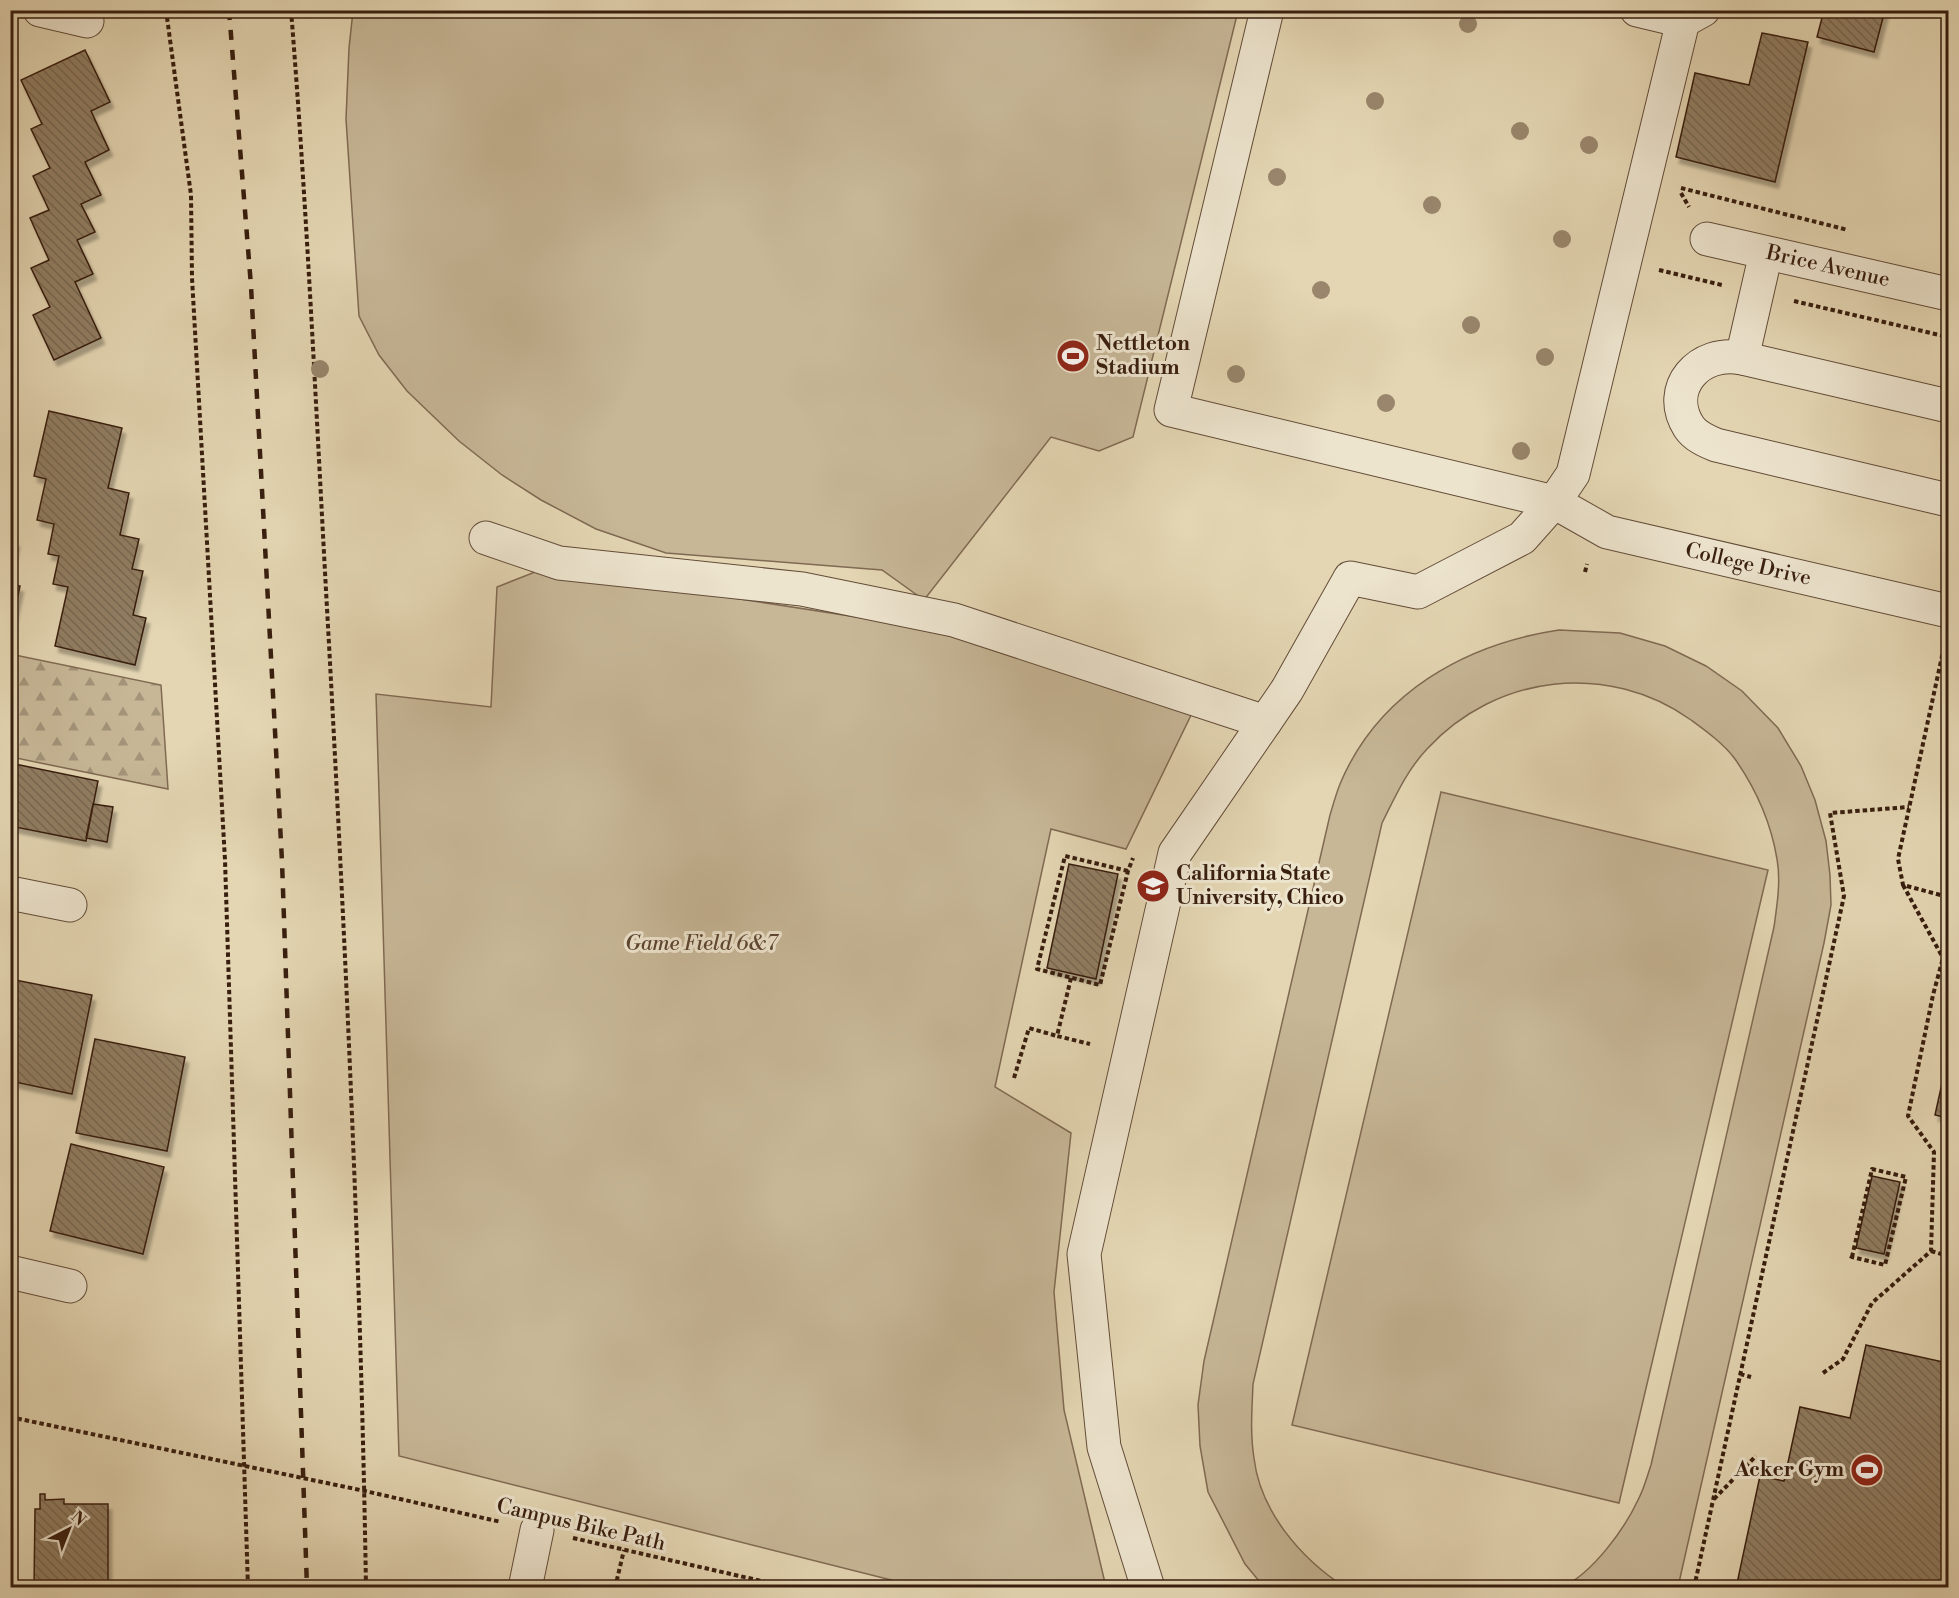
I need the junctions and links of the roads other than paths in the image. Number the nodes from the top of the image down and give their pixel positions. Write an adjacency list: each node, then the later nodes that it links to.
1 (40, 10): 5 (street)
2 (1267, 10): 12 (street, College Drive)
3 (1637, 10): 4 (street)
4 (1693, 16): 12 (street)
5 (87, 21)
6 (1707, 239): 7 (street, Brice Avenue)
7 (1766, 253): 8 (street, Brice Avenue); 9 (street)
8 (1948, 294)
9 (1742, 358): 10 (street); 11 (street)
10 (1948, 406)
11 (1948, 500)
12 (1554, 502): 14 (street, College Drive); 15 (street)
13 (486, 538): 15 (street)
14 (1948, 611)
15 (1265, 722): 22 (street)
16 (10, 893): 17 (street)
17 (70, 905)
18 (10, 1272): 19 (street)
19 (70, 1286)
20 (537, 1530): 21 (street)
21 (525, 1587)
22 (1148, 1587)

